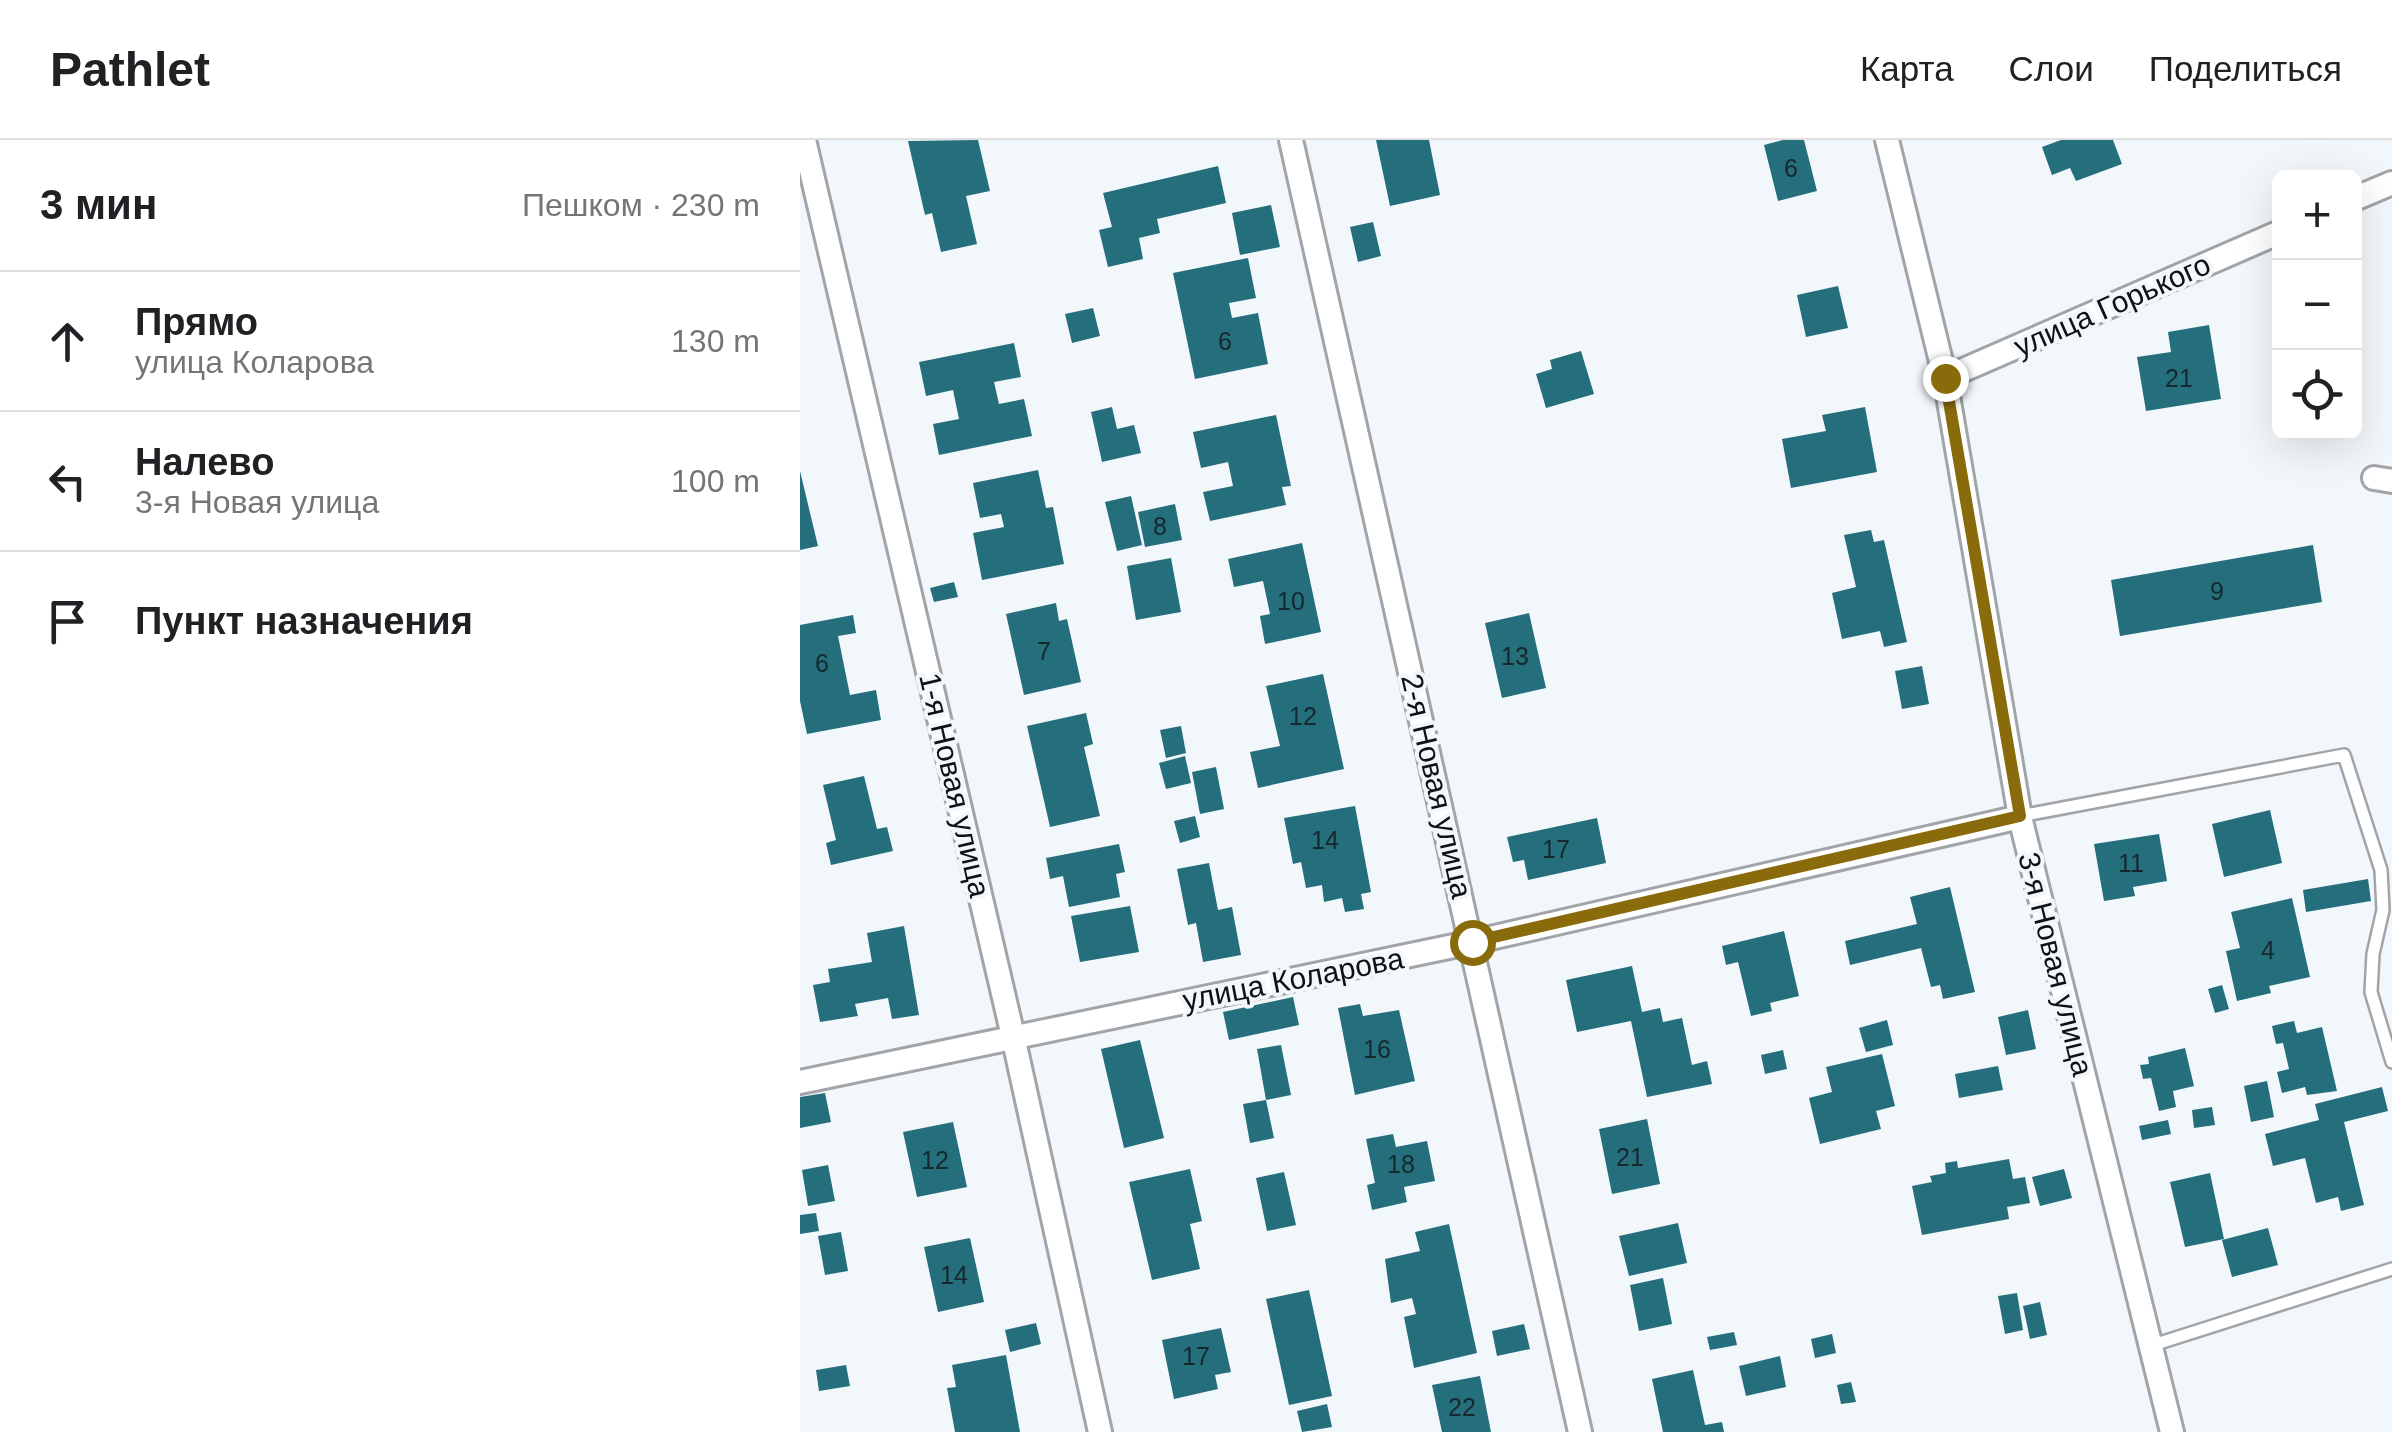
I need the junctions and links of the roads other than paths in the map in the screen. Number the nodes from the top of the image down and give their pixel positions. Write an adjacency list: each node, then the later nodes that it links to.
1 (804, 140): 10 (street, 1-я Новая улица)
2 (1291, 140): 9 (street, 2-я Новая улица)
3 (1886, 140): 7 (street, 3-я Новая улица)
4 (2392, 183): 5 (street)
5 (2362, 196)
6 (2272, 235): 7 (street, улица Горького)
7 (1945, 378): 8 (street, 3-я Новая улица)
8 (2020, 816): 9 (street, улица Коларова); 11 (lane); 14 (street, 3-я Новая улица)
9 (1472, 942): 10 (street, улица Коларова); 16 (street, 2-я Новая улица)
10 (1013, 1036): 12 (street, улица Коларова); 15 (street, 1-я Новая улица)
11 (2392, 1062)
12 (800, 1082)
13 (2392, 1269): 14 (lane)
14 (2150, 1346): 17 (street, 3-я Новая улица)
15 (1100, 1432)
16 (1580, 1432)
17 (2172, 1432)

